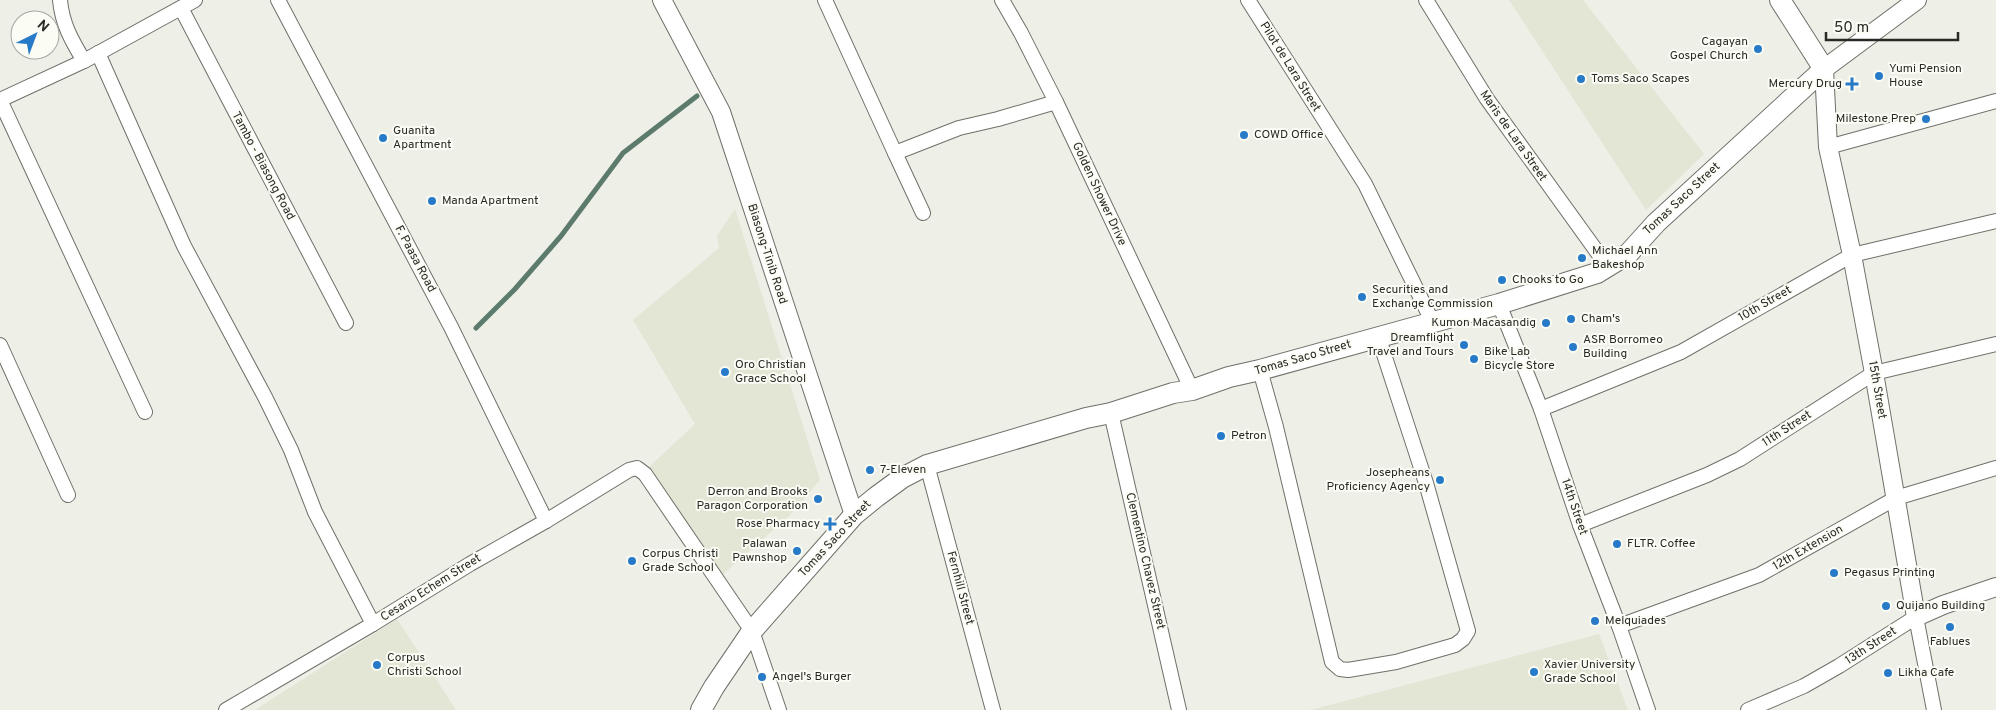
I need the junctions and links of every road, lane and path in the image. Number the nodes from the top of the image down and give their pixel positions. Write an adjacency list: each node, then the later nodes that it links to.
1 (60, 0): 13 (street)
2 (195, 0): 11 (street)
3 (278, 0): 41 (street, F. Paasa Road)
4 (662, 0): 40 (street, Biasong-Tinib Road)
5 (825, 0): 19 (street)
6 (1002, 0): 17 (street, Golden Shower Drive)
7 (1248, 0): 26 (street, Pilot de Lara Street)
8 (1426, 0): 23 (street, Maris de Lara Street)
9 (1780, 0): 14 (main road)
10 (1917, 0): 14 (street, Tomas Saco Street)
11 (181, 8): 12 (street); 25 (street, Tambo - Biasong Road)
12 (98, 53): 13 (street); 45 (street)
13 (84, 61): 15 (street)
14 (1824, 69): 18 (street, 15th Street); 23 (main road, Tomas Saco Street)
15 (0, 100): 34 (street)
16 (1996, 101): 18 (street)
17 (1056, 102): 19 (street); 32 (street, Golden Shower Drive)
18 (1828, 148): 22 (street, 15th Street)
19 (895, 153): 20 (street)
20 (924, 213)
21 (1996, 221): 22 (street, 10th Street)
22 (1852, 255): 31 (street, 15th Street); 33 (street, 10th Street)
23 (1608, 267): 24 (main road, Tomas Saco Street)
24 (1499, 304): 26 (main road, Tomas Saco Street); 33 (street, 14th Street)
25 (346, 323)
26 (1432, 323): 27 (main road, Tomas Saco Street)
27 (1378, 336): 30 (main road, Tomas Saco Street); 30 (street)
28 (1996, 344): 31 (street, 11th Street)
29 (0, 345): 38 (street)
30 (1260, 370): 32 (main road, Tomas Saco Street)
31 (1874, 373): 39 (street, 15th Street); 42 (street, 11th Street)
32 (1192, 390): 35 (main road, Tomas Saco Street)
33 (1541, 409): 42 (street, 14th Street)
34 (145, 412)
35 (1111, 413): 36 (main road, Tomas Saco Street); 52 (street, Clementino Chavez Street)
36 (928, 465): 40 (main road, Tomas Saco Street); 51 (street, Fernhill Street)
37 (1996, 468): 39 (street, 12th Extension)
38 (68, 495)
39 (1896, 498): 44 (street, 15th Street); 46 (street, 12th Extension)
40 (854, 515): 47 (main road, Tomas Saco Street)
41 (546, 522): 45 (street, Cesario Echem Street); 47 (street, Cesario Echem Street)
42 (1580, 525): 46 (street, 14th Street)
43 (1996, 587): 44 (street, 13th Street)
44 (1916, 617): 54 (street, 13th Street); 55 (street, 15th Street)
45 (373, 624): 48 (street, Cesario Echem Street)
46 (1619, 626): 53 (street, 14th Street)
47 (752, 631): 49 (main road, Tomas Saco Street); 50 (street)
48 (226, 710)
49 (701, 710)
50 (779, 710)
51 (993, 710)
52 (1179, 710)
53 (1648, 710)
54 (1748, 710)
55 (1934, 710)

